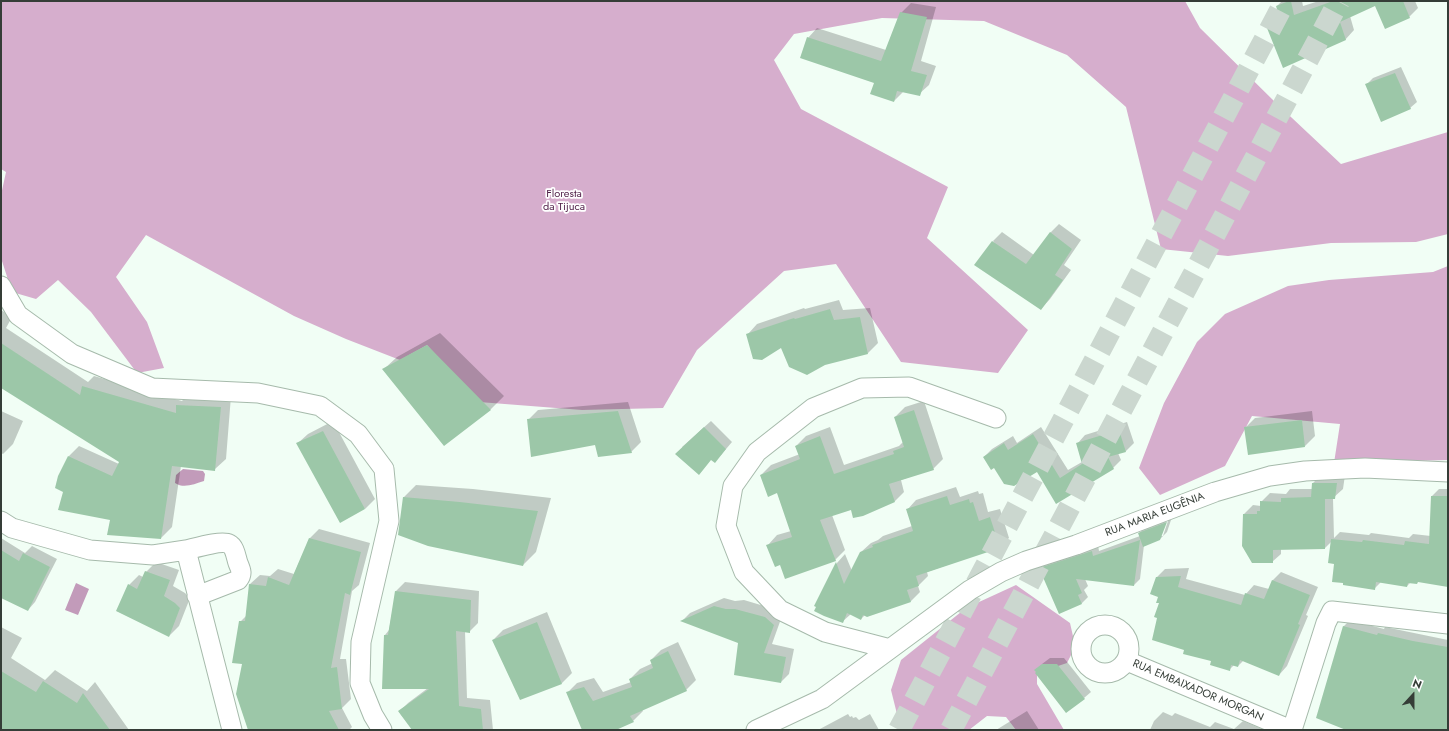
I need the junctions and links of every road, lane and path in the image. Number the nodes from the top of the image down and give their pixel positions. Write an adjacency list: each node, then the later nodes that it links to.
1 (1, 286): 11 (street)
2 (996, 418): 8 (street)
3 (1448, 472): 8 (street, RUA MARIA EUGÊNIA)
4 (1, 521): 5 (street)
5 (186, 550): 6 (street); 6 (street)
6 (197, 596): 10 (street)
7 (1448, 624): 13 (street)
8 (890, 649): 12 (street, RUA MARIA EUGÊNIA)
9 (1127, 661): 13 (street, RUA EMBAIXADOR MORGAN)
10 (232, 730)
11 (382, 730)
12 (756, 730)
13 (1292, 730)

